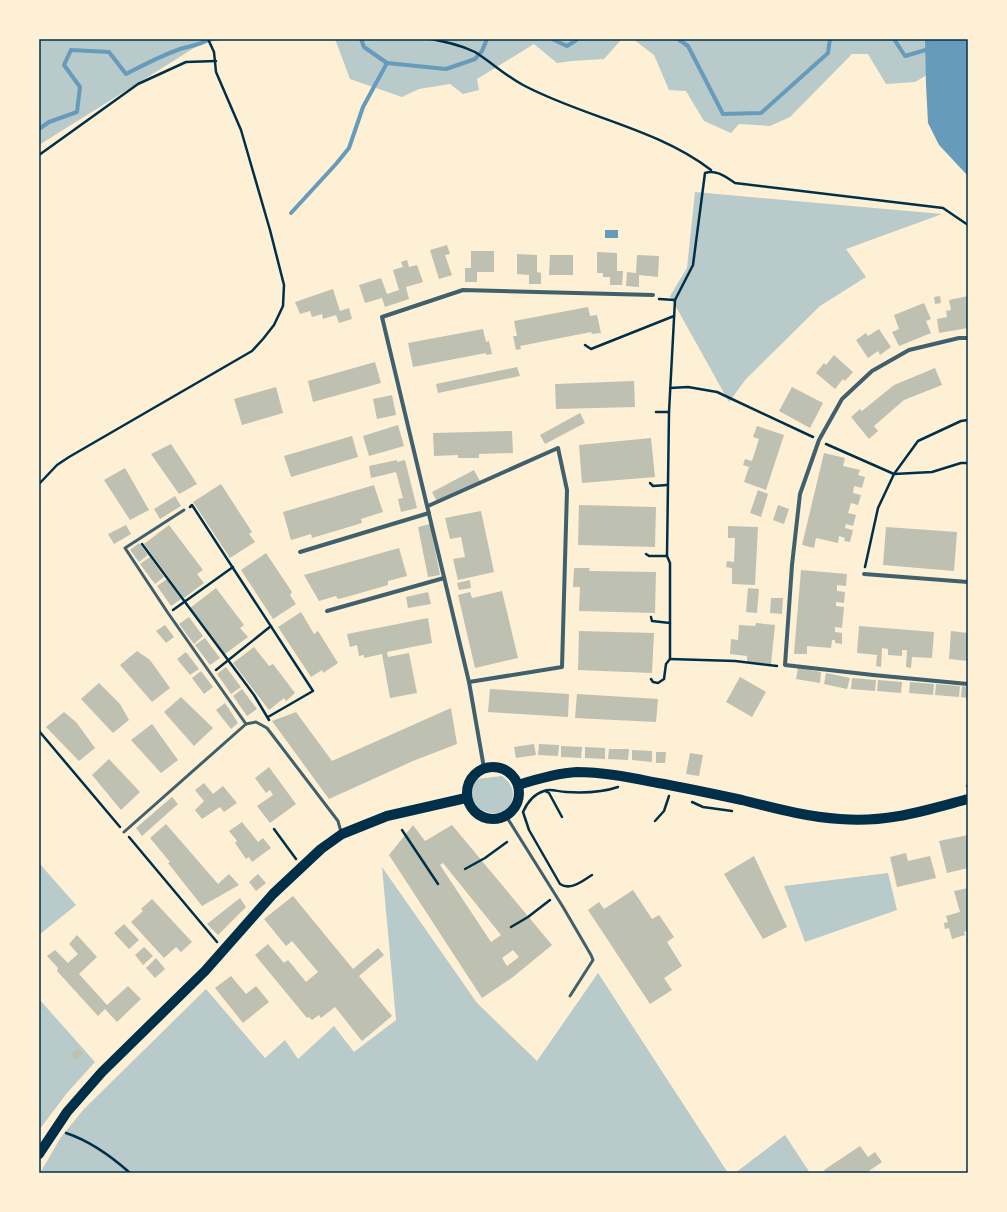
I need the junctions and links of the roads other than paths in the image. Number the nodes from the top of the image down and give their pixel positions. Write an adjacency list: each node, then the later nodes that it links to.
1 (653, 295): 3 (street)
2 (968, 338): 12 (street)
3 (428, 506): 5 (street); 11 (street)
4 (184, 510): 13 (lane)
5 (429, 514): 6 (street); 8 (street)
6 (300, 552)
7 (864, 574): 9 (street)
8 (444, 578): 10 (street); 11 (street)
9 (968, 582)
10 (327, 611)
11 (469, 682): 14 (street)
12 (968, 684)
13 (246, 724): 19 (lane); 20 (lane)
14 (484, 768): 15 (main road); 16 (main road)
15 (518, 785): 17 (main road); 18 (main road)
16 (466, 798): 18 (main road); 20 (main road)
17 (968, 799)
18 (506, 816): 21 (lane)
19 (124, 832)
20 (342, 834): 22 (main road)
21 (570, 996)
22 (39, 1154)

